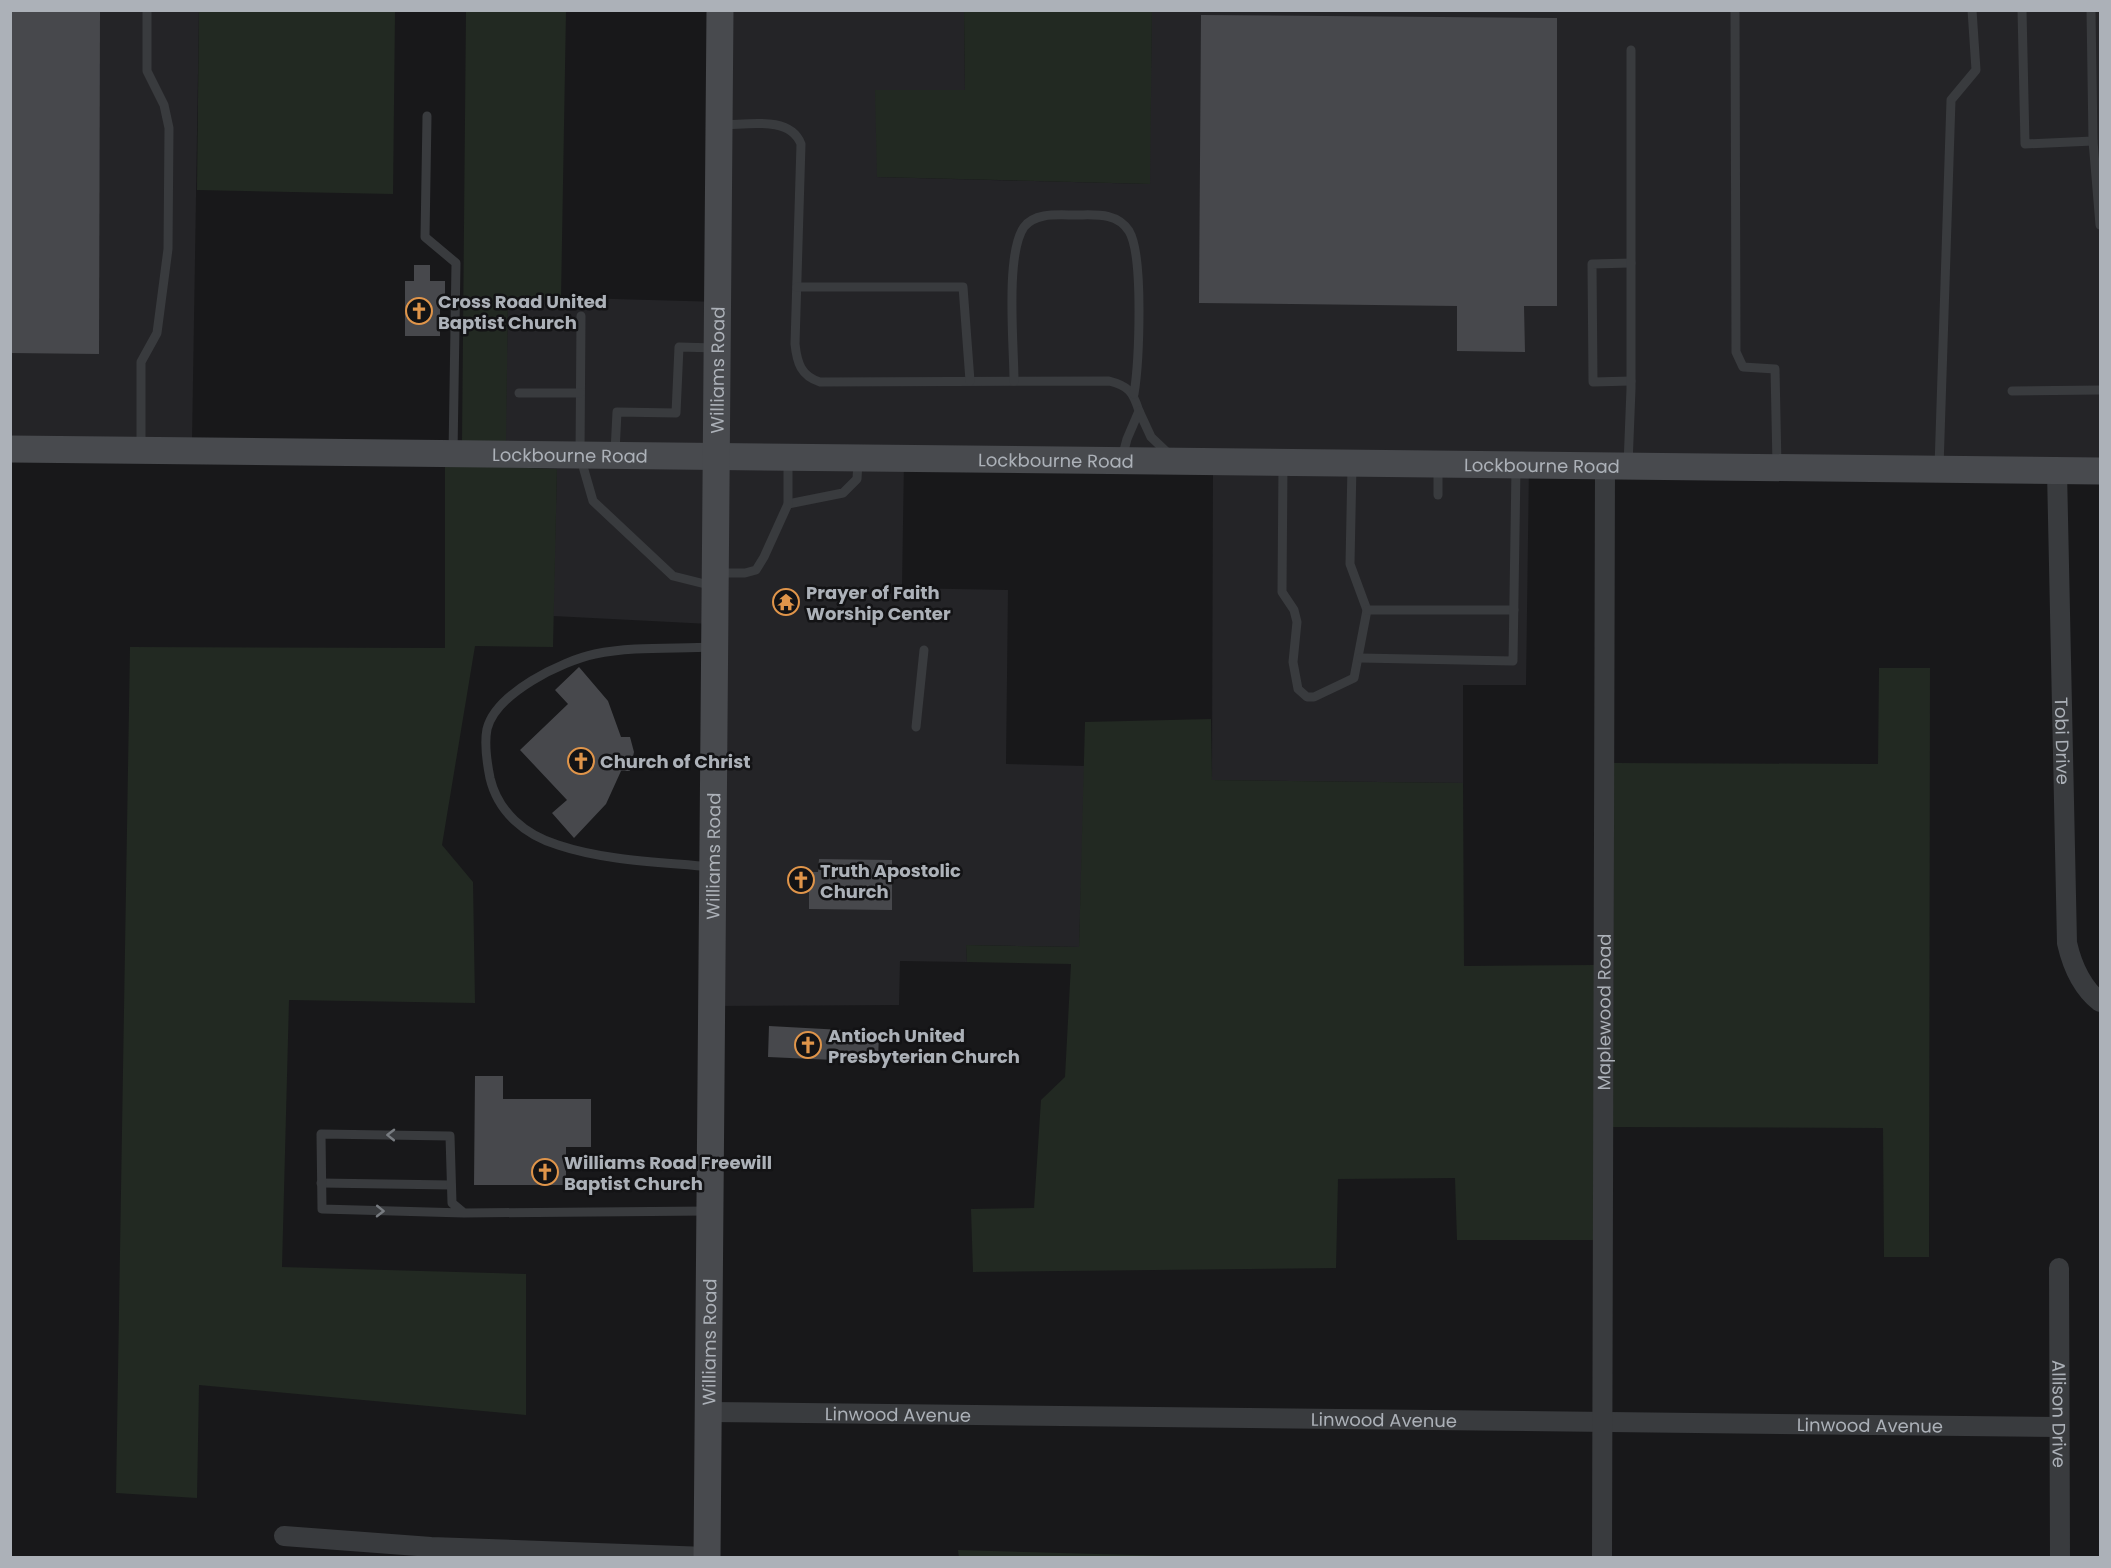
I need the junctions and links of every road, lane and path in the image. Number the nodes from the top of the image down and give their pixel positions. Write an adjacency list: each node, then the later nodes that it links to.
1 (147, 10): 26 (lane)
2 (720, 10): 9 (street, Williams Road)
3 (1735, 10): 40 (lane)
4 (1972, 10): 41 (lane)
5 (2022, 10): 10 (lane)
6 (2091, 10): 10 (lane)
7 (1631, 50): 12 (lane)
8 (428, 116): 27 (lane)
9 (719, 125): 13 (lane); 15 (street, Williams Road)
10 (2093, 141): 11 (lane)
11 (2100, 225)
12 (1631, 263): 18 (lane); 18 (lane)
13 (797, 287): 16 (lane); 16 (lane)
14 (581, 316): 22 (lane)
15 (717, 348): 29 (lane); 30 (street, Williams Road)
16 (970, 381): 17 (lane)
17 (1014, 381): 23 (lane); 23 (lane)
18 (1631, 381): 39 (lane)
19 (2100, 390): 20 (lane)
20 (2012, 391)
21 (519, 393): 22 (lane)
22 (580, 393): 28 (lane)
23 (1134, 394): 24 (lane)
24 (1139, 411): 33 (lane); 34 (lane)
25 (10, 449): 26 (street, Lockbourne Road)
26 (141, 451): 27 (street, Lockbourne Road)
27 (452, 455): 28 (street, Lockbourne Road)
28 (580, 456): 29 (street, Lockbourne Road); 46 (lane)
29 (615, 457): 30 (street, Lockbourne Road)
30 (716, 458): 31 (street, Lockbourne Road); 46 (street, Williams Road)
31 (788, 459): 32 (street, Lockbourne Road); 45 (lane)
32 (859, 459): 33 (street, Lockbourne Road); 45 (lane)
33 (1121, 462): 34 (street, Lockbourne Road)
34 (1176, 463): 35 (street, Lockbourne Road)
35 (1283, 464): 36 (street, Lockbourne Road); 51 (lane)
36 (1352, 464): 37 (street, Lockbourne Road); 47 (lane)
37 (1438, 465): 38 (street, Lockbourne Road); 44 (lane)
38 (1516, 466): 39 (street, Lockbourne Road); 48 (lane)
39 (1617, 467): 40 (street, Lockbourne Road); 61 (street, Maplewood Road)
40 (1777, 468): 41 (street, Lockbourne Road)
41 (1939, 469): 42 (street, Lockbourne Road)
42 (2057, 471): 43 (street, Lockbourne Road); 54 (street, Tobi Drive)
43 (2100, 471)
44 (1438, 495)
45 (788, 504): 46 (lane)
46 (715, 580): 49 (street, Williams Road)
47 (1368, 609): 48 (lane); 51 (lane)
48 (1514, 610): 51 (lane)
49 (714, 647): 53 (street, Williams Road); 53 (lane)
50 (924, 650): 52 (lane)
51 (1360, 658)
52 (916, 727)
53 (713, 867): 57 (street, Williams Road)
54 (2100, 1002)
55 (321, 1183): 56 (lane); 56 (lane, one-way to 55); 58 (lane, one-way to 58)
56 (451, 1185): 58 (lane)
57 (711, 1211): 58 (lane); 60 (street, Williams Road)
58 (465, 1213)
59 (2059, 1268): 62 (street, Allison Drive)
60 (709, 1412): 61 (street, Linwood Avenue); 64 (street, Williams Road)
61 (1603, 1419): 62 (street, Linwood Avenue); 65 (street, Maplewood Road)
62 (2059, 1427): 66 (street, Allison Drive)
63 (284, 1536): 64 (street)
64 (708, 1557)
65 (1602, 1557)
66 (2060, 1557)

